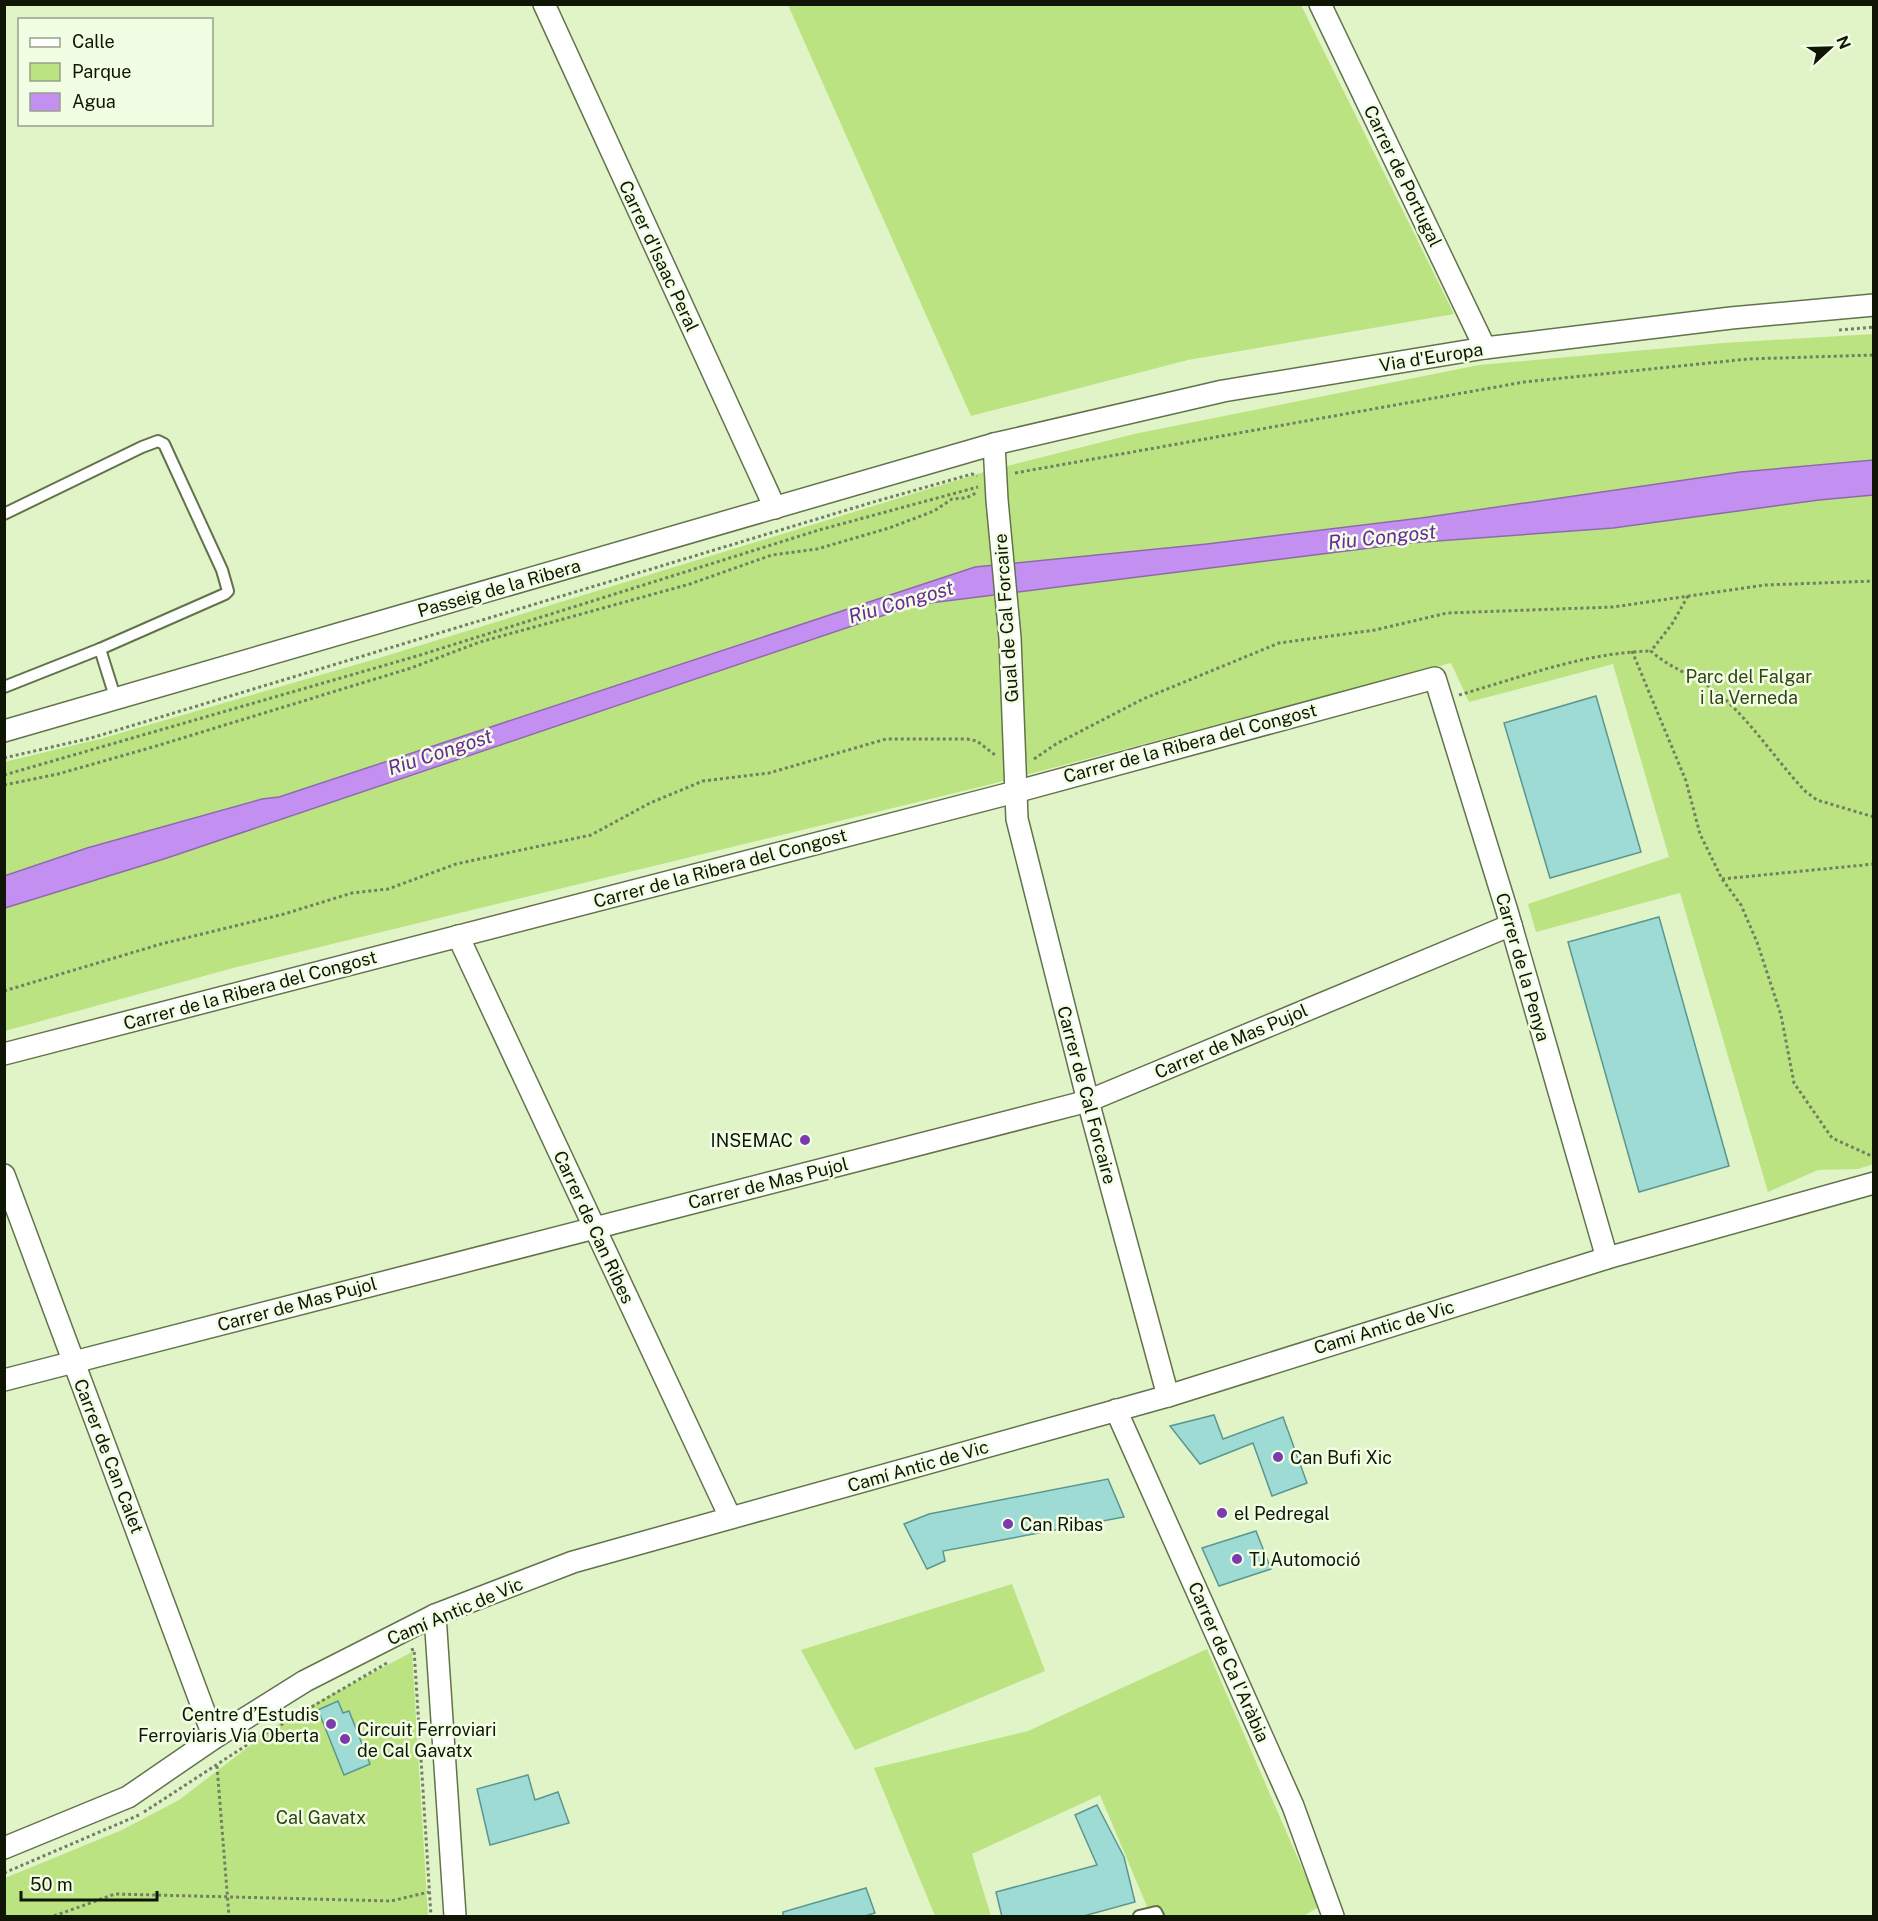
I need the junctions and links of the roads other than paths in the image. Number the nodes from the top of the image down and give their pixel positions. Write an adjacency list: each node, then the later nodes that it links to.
1 (544, 4): 6 (street, Carrer d'Isaac Peral)
2 (1320, 4): 4 (street, Carrer de Portugal)
3 (1874, 305): 4 (street, Via d'Europa)
4 (1485, 348): 5 (street, Via d'Europa)
5 (994, 444): 6 (street, Passeig de la Ribera); 13 (street, Gual de Cal Forcaire)
6 (775, 508): 11 (street, Passeig de la Ribera)
7 (4, 514): 8 (lane)
8 (100, 649): 10 (lane); 11 (lane)
9 (1435, 678): 13 (street, Carrer de la Ribera del Congost); 14 (street, Carrer de la Penya)
10 (4, 687)
11 (116, 700): 12 (street, Passeig de la Ribera)
12 (4, 731)
13 (1015, 782): 15 (street, Carrer de la Ribera del Congost); 17 (street, Carrer de Cal Forcaire)
14 (1511, 925): 17 (street, Carrer de Mas Pujol); 21 (street, Carrer de la Penya)
15 (458, 936): 16 (street, Carrer de la Ribera del Congost); 20 (street, Carrer de Can Ribes)
16 (4, 1054)
17 (1088, 1101): 20 (street, Carrer de Mas Pujol); 24 (street, Carrer de Cal Forcaire)
18 (4, 1175): 22 (street, Carrer de Can Calet)
19 (1874, 1182): 21 (street, Camí Antic de Vic)
20 (594, 1227): 22 (street, Carrer de Mas Pujol); 26 (street, Carrer de Can Ribes)
21 (1607, 1257): 24 (street, Camí Antic de Vic)
22 (73, 1361): 23 (street, Carrer de Mas Pujol); 28 (street, Carrer de Can Calet)
23 (4, 1380)
24 (1168, 1396): 25 (street, Camí Antic de Vic)
25 (1116, 1410): 26 (street, Camí Antic de Vic); 33 (street, Carrer de Ca l'Aràbia)
26 (730, 1517): 27 (street, Camí Antic de Vic)
27 (435, 1615): 28 (street, Camí Antic de Vic); 30 (street)
28 (214, 1738): 29 (street, Camí Antic de Vic)
29 (4, 1848)
30 (455, 1917)
31 (1139, 1917): 32 (lane)
32 (1158, 1917)
33 (1334, 1917)

